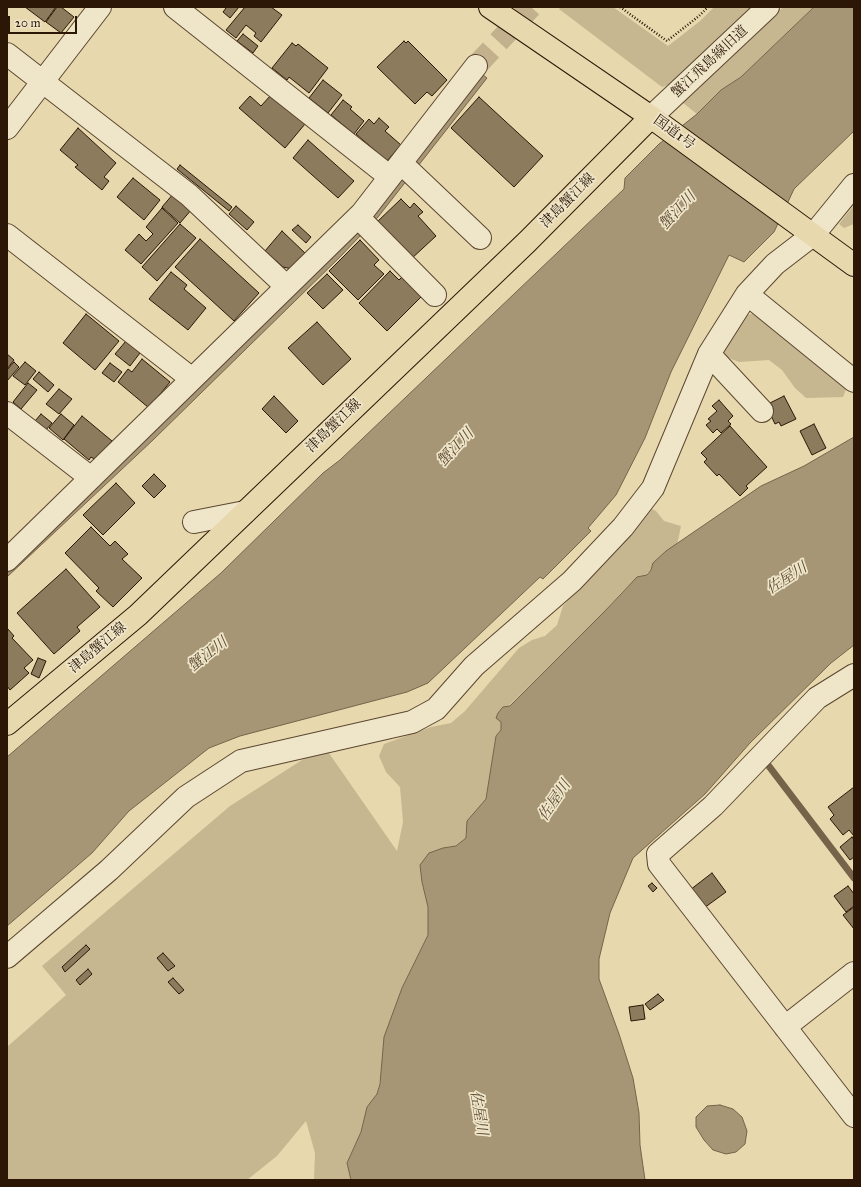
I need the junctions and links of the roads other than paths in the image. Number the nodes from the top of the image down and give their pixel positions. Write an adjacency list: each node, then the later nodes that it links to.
1 (100, 7): 7 (street)
2 (175, 7): 10 (street)
3 (490, 7): 8 (main road, 国道1号)
4 (768, 7): 8 (street, 蟹江飛島線旧道)
5 (7, 54): 7 (street)
6 (476, 66): 10 (street)
7 (43, 81): 9 (street); 17 (street)
8 (651, 117): 13 (main road, 国道1号); 26 (main road, 津島蟹江線)
9 (7, 128)
10 (402, 171): 12 (street); 15 (street)
11 (854, 185): 13 (street)
12 (363, 222): 17 (street); 19 (street)
13 (814, 234): 16 (main road, 国道1号); 18 (street)
14 (7, 235): 21 (street)
15 (480, 238)
16 (854, 265)
17 (286, 286): 21 (street)
18 (747, 294): 20 (street); 22 (street)
19 (435, 295)
20 (709, 354): 23 (street); 31 (street)
21 (192, 379): 25 (street)
22 (854, 381)
23 (762, 412)
24 (7, 414): 25 (street)
25 (91, 478): 28 (street)
26 (245, 512): 27 (street); 30 (main road, 津島蟹江線)
27 (194, 522)
28 (7, 560)
29 (854, 675): 33 (street)
30 (7, 724)
31 (7, 957)
32 (854, 973): 33 (street)
33 (785, 1026): 34 (street)
34 (854, 1116)

